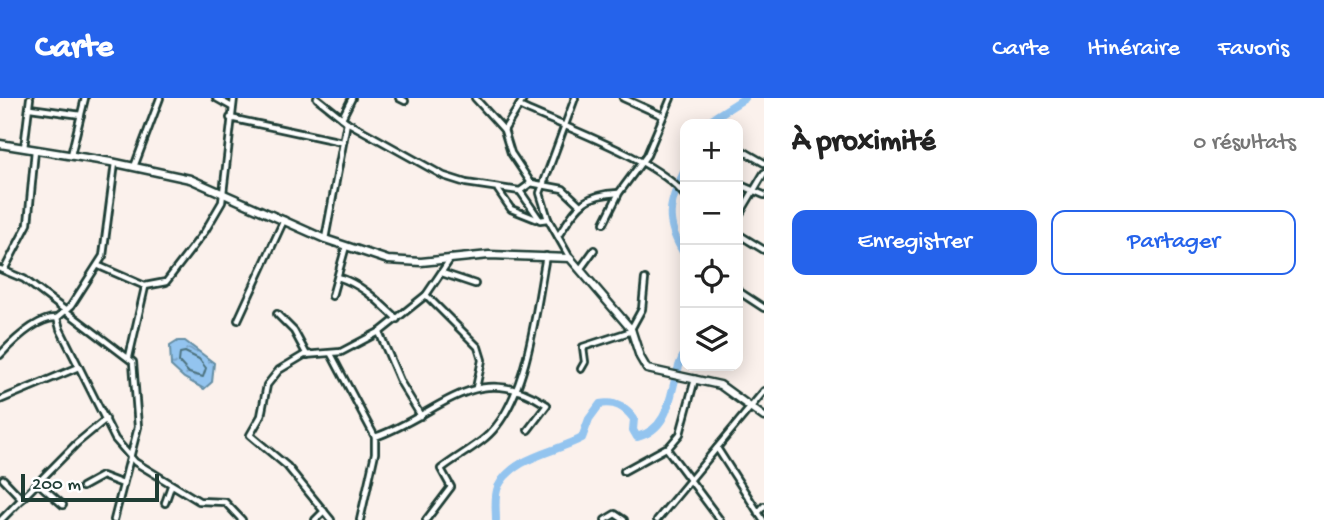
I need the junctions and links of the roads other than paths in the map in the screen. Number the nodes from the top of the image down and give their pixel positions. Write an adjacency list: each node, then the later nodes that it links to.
1 (30, 98): 18 (street)
2 (85, 98): 19 (street)
3 (160, 98): 34 (street)
4 (216, 98): 17 (street)
5 (234, 98): 17 (street)
6 (352, 98): 22 (street)
7 (399, 98): 15 (street)
8 (475, 98): 24 (street)
9 (524, 98): 16 (street)
10 (575, 98): 23 (street)
11 (623, 98): 14 (street)
12 (671, 98): 20 (street)
13 (321, 99): 22 (street)
14 (632, 100): 20 (street)
15 (405, 102)
16 (519, 106): 23 (street); 24 (street)
17 (232, 107): 21 (street)
18 (30, 108): 19 (street); 27 (street)
19 (81, 115): 30 (street)
20 (663, 116): 33 (street)
21 (230, 118): 25 (street); 43 (street)
22 (344, 120): 25 (street); 39 (street)
23 (564, 127): 33 (street); 37 (street)
24 (504, 130): 36 (street)
25 (342, 142): 54 (street)
26 (0, 144): 27 (street)
27 (24, 148): 28 (street)
28 (35, 150): 30 (street); 63 (street)
29 (743, 151): 32 (street)
30 (71, 155): 31 (street)
31 (115, 163): 34 (street); 61 (street)
32 (764, 163)
33 (641, 164): 40 (street); 44 (street)
34 (134, 167): 43 (street)
35 (764, 173): 42 (street)
36 (531, 184): 37 (street); 41 (street)
37 (542, 186): 46 (street); 48 (street)
38 (743, 186): 42 (street)
39 (498, 189): 41 (street); 50 (street)
40 (680, 190)
41 (520, 191): 50 (street)
42 (754, 191): 45 (street); 47 (street)
43 (225, 193): 49 (street); 68 (street)
44 (619, 193): 46 (street); 51 (street)
45 (764, 195)
46 (580, 205): 52 (street)
47 (743, 209)
48 (548, 219): 50 (street); 52 (street)
49 (284, 220): 54 (street); 77 (street)
50 (540, 220)
51 (604, 223)
52 (558, 236): 60 (street)
53 (743, 237): 57 (street)
54 (325, 239): 55 (street)
55 (346, 246): 59 (street); 65 (street)
56 (594, 250): 62 (street)
57 (764, 250)
58 (547, 255): 59 (street); 60 (street); 88 (street)
59 (451, 258): 64 (street)
60 (570, 258): 62 (street)
61 (99, 267): 68 (street); 73 (street)
62 (581, 268): 78 (street)
63 (2, 270): 73 (street)
64 (442, 273): 67 (street); 70 (street)
65 (338, 277): 71 (street); 76 (street)
66 (645, 279): 78 (street)
67 (475, 284)
68 (145, 286): 83 (street)
69 (743, 294): 72 (street)
70 (426, 295): 76 (street); 87 (street)
71 (332, 296)
72 (764, 309)
73 (65, 313): 75 (street); 83 (street)
74 (277, 314): 82 (street)
75 (57, 318): 81 (street); 84 (street)
76 (397, 319): 79 (street)
77 (237, 320)
78 (631, 330): 85 (street); 86 (street)
79 (379, 332): 80 (street); 92 (street)
80 (331, 354): 82 (street); 96 (street)
81 (0, 355)
82 (307, 355): 111 (street)
83 (129, 358): 99 (street)
84 (79, 367): 90 (street); 94 (street)
85 (581, 369)
86 (695, 378): 91 (street); 97 (street)
87 (476, 388): 88 (street); 92 (street)
88 (516, 389): 95 (street); 121 (street)
89 (764, 391): 91 (street)
90 (0, 400)
91 (752, 407): 93 (street); 98 (street)
92 (421, 416): 96 (street)
93 (764, 417)
94 (106, 419): 99 (street); 103 (street)
95 (528, 430)
96 (375, 437): 120 (street)
97 (667, 447): 100 (street); 102 (street)
98 (717, 449): 102 (street); 112 (street)
99 (130, 456): 104 (street); 105 (street)
100 (624, 471)
101 (3, 479): 107 (street)
102 (690, 481): 114 (street); 124 (street)
103 (38, 483): 107 (street); 109 (street)
104 (123, 484): 106 (street); 116 (street)
105 (171, 486): 108 (street); 113 (street)
106 (82, 487)
107 (22, 499): 115 (street)
108 (165, 503)
109 (63, 505)
110 (764, 506): 112 (street)
111 (324, 511): 118 (street); 119 (street)
112 (758, 513): 125 (street)
113 (236, 517): 117 (street)
114 (719, 519)
115 (1, 520)
116 (114, 520)
117 (242, 520)
118 (315, 520)
119 (331, 520)
120 (360, 520)
121 (426, 520)
122 (605, 520): 123 (street)
123 (624, 520)
124 (657, 520)
125 (763, 520)

